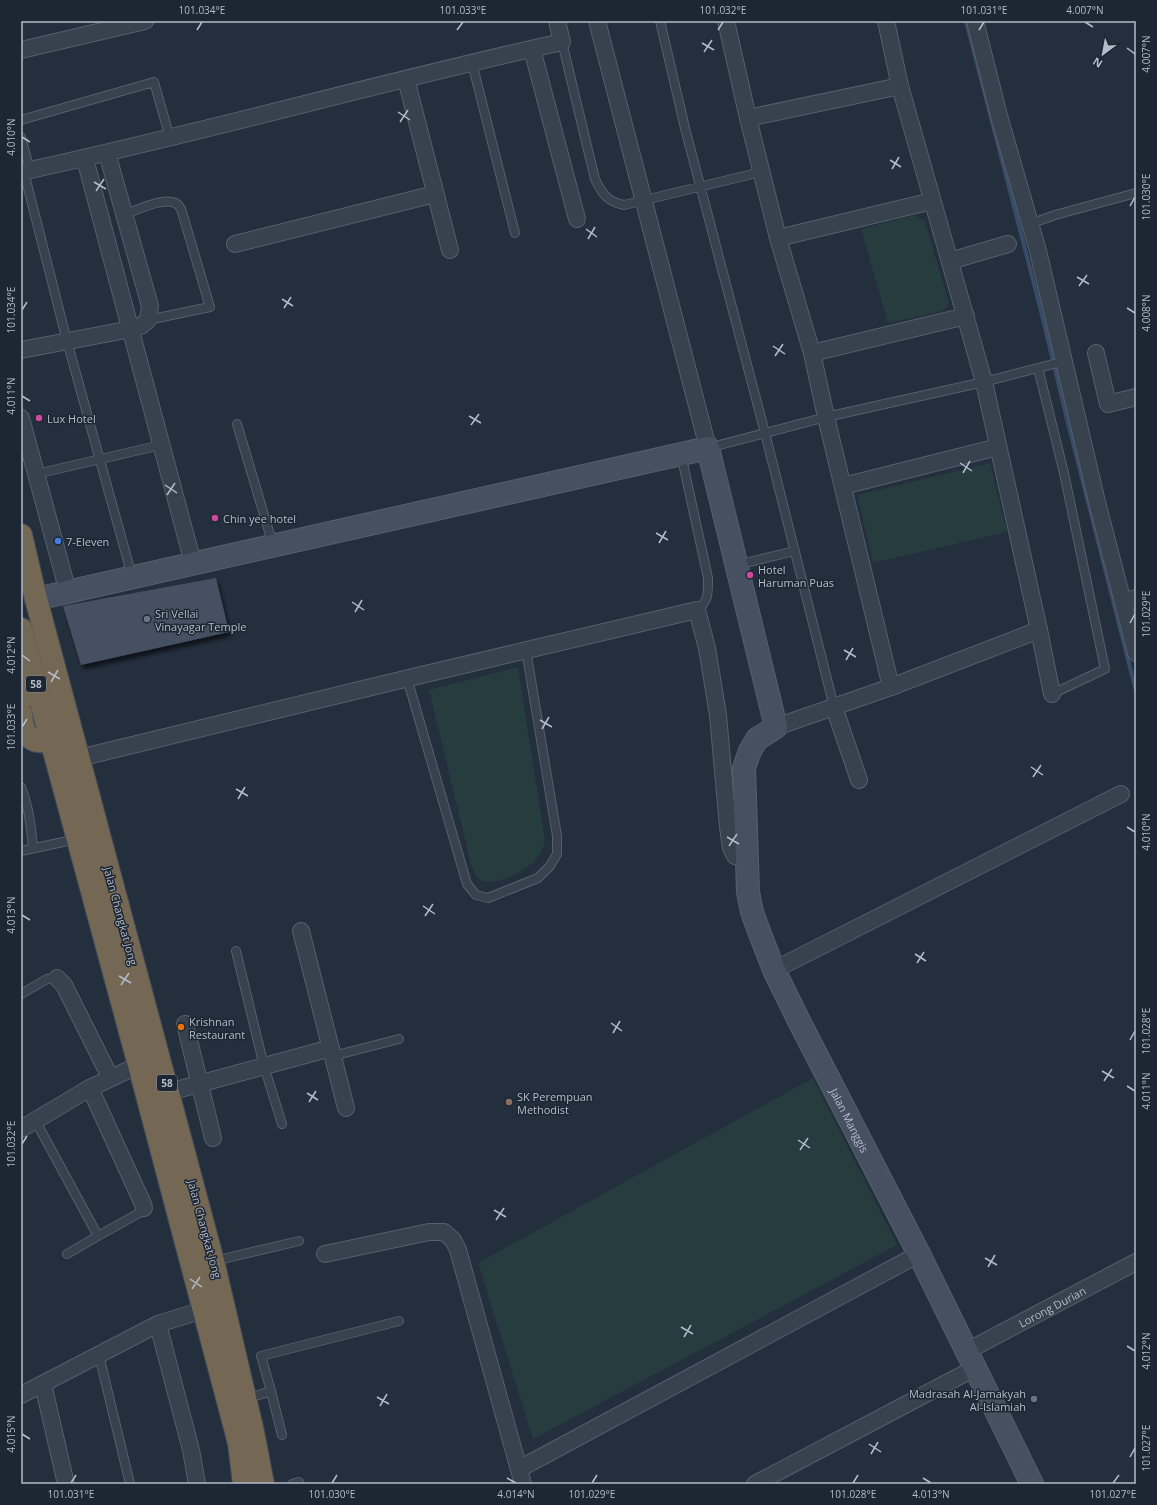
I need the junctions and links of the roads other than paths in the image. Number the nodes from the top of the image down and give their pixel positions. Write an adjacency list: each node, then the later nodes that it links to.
1 (145, 21): 10 (street)
2 (557, 21): 8 (street)
3 (597, 21): 25 (street)
4 (660, 21): 22 (lane)
5 (726, 21): 14 (street)
6 (886, 21): 13 (street)
7 (975, 21): 29 (street)
8 (562, 42): 9 (street); 25 (lane)
9 (532, 49): 11 (street); 28 (street)
10 (21, 50)
11 (472, 63): 12 (street); 30 (lane)
12 (406, 79): 17 (street); 24 (street)
13 (900, 86): 14 (street); 26 (street)
14 (748, 118): 21 (street)
15 (21, 120): 17 (lane)
16 (21, 137): 20 (lane)
17 (170, 138): 18 (street)
18 (107, 153): 19 (street); 27 (street)
19 (85, 158): 20 (street); 38 (street)
20 (25, 171): 39 (lane)
21 (761, 172): 22 (lane); 31 (street)
22 (700, 187): 25 (lane); 50 (lane)
23 (1136, 193): 29 (lane)
24 (436, 194): 32 (street); 34 (street)
25 (643, 201): 53 (street)
26 (932, 201): 31 (street); 35 (street)
27 (124, 215): 37 (street); 37 (lane)
28 (576, 219)
29 (1030, 224): 43 (street)
30 (515, 233)
31 (778, 238): 41 (street)
32 (235, 244)
33 (1008, 244): 35 (street)
34 (450, 250)
35 (950, 261): 36 (street)
36 (966, 316): 41 (street); 45 (street)
37 (148, 320): 38 (street)
38 (131, 329): 39 (street); 51 (street)
39 (67, 341): 40 (street); 55 (lane)
40 (21, 350)
41 (812, 353): 47 (street)
42 (1096, 353): 46 (street)
43 (1063, 362): 44 (lane); 66 (street)
44 (1040, 367): 45 (lane); 75 (lane)
45 (984, 382): 47 (lane); 52 (street)
46 (1136, 397)
47 (826, 417): 50 (lane); 57 (street)
48 (21, 418): 56 (street)
49 (237, 424): 59 (lane)
50 (766, 433): 53 (lane); 60 (lane)
51 (161, 445): 55 (lane); 61 (street)
52 (998, 447): 57 (street); 68 (street)
53 (708, 448): 54 (street); 62 (street)
54 (681, 454): 59 (street); 67 (lane)
55 (99, 460): 56 (lane); 63 (lane)
56 (36, 474): 64 (street)
57 (843, 486): 74 (street)
58 (21, 535): 65 (highway, Jalan Changkat Jong / 58)
59 (273, 545): 61 (street)
60 (795, 551): 62 (lane); 77 (lane)
61 (193, 563): 63 (street)
62 (736, 565): 79 (street)
63 (132, 577): 64 (street)
64 (68, 592): 65 (street)
65 (36, 599): 73 (highway, Jalan Changkat Jong / 58)
66 (1129, 600): 71 (street)
67 (697, 610): 70 (street); 88 (street)
68 (1040, 630): 74 (street); 75 (street)
69 (23, 637): 76 (highway); 80 (highway, Jalan Changkat Jong / 58)
70 (526, 650): 72 (street); 72 (lane)
71 (1136, 653)
72 (406, 678): 81 (street)
73 (59, 686): 80 (highway); 81 (highway, Jalan Changkat Jong / 58)
74 (891, 687): 77 (street)
75 (1052, 694)
76 (21, 699)
77 (834, 707): 79 (street); 82 (street)
78 (21, 714): 80 (highway)
79 (776, 727): 88 (street, Jalan Manggis)
80 (51, 738): 85 (highway, Jalan Changkat Jong / 58)
81 (79, 758): 102 (highway, Jalan Changkat Jong / 58)
82 (859, 780)
83 (21, 787): 86 (lane)
84 (1121, 794): 91 (street)
85 (78, 838): 86 (lane); 97 (highway, Jalan Changkat Jong / 58)
86 (34, 847): 87 (lane)
87 (21, 851)
88 (746, 859): 91 (street, Jalan Manggis)
89 (301, 930): 96 (street)
90 (236, 950): 98 (lane)
91 (774, 970): 113 (street, Jalan Manggis)
92 (57, 978): 93 (lane); 99 (street)
93 (21, 994)
94 (185, 1024): 100 (street)
95 (399, 1039): 96 (lane)
96 (332, 1052): 98 (street); 103 (street)
97 (139, 1065): 99 (street); 116 (highway, Jalan Changkat Jong / 58)
98 (264, 1066): 100 (street); 105 (lane)
99 (110, 1077): 101 (street)
100 (200, 1083): 102 (street); 107 (street)
101 (90, 1088): 104 (street); 108 (street)
102 (169, 1092): 114 (highway, Jalan Changkat Jong / 58)
103 (346, 1108)
104 (35, 1120): 106 (street); 109 (lane)
105 (282, 1124)
106 (21, 1129)
107 (213, 1138)
108 (144, 1208): 109 (lane)
109 (98, 1236): 111 (lane)
110 (299, 1241): 114 (lane)
111 (67, 1254)
112 (325, 1254): 126 (street)
113 (919, 1254): 120 (street, Jalan Manggis); 126 (street)
114 (213, 1261): 116 (highway, Jalan Changkat Jong / 58)
115 (1136, 1262): 120 (street, Lorong Durian)
116 (214, 1306): 118 (street); 124 (highway, Jalan Changkat Jong / 58); 130 (highway, Jalan Changkat Jong / 58)
117 (399, 1321): 122 (lane)
118 (158, 1324): 119 (street); 129 (street)
119 (99, 1355): 121 (street); 128 (lane)
120 (971, 1359): 134 (street, Lorong Durian); 135 (street, Jalan Manggis)
121 (43, 1384): 123 (street); 127 (street)
122 (271, 1391): 124 (lane); 125 (lane)
123 (21, 1395)
124 (246, 1399): 131 (highway, Jalan Changkat Jong / 58)
125 (282, 1435)
126 (521, 1477)
127 (66, 1484)
128 (130, 1484)
129 (197, 1484)
130 (244, 1484)
131 (263, 1484)
132 (292, 1484): 133 (lane)
133 (300, 1484)
134 (755, 1484)
135 (1032, 1484)

